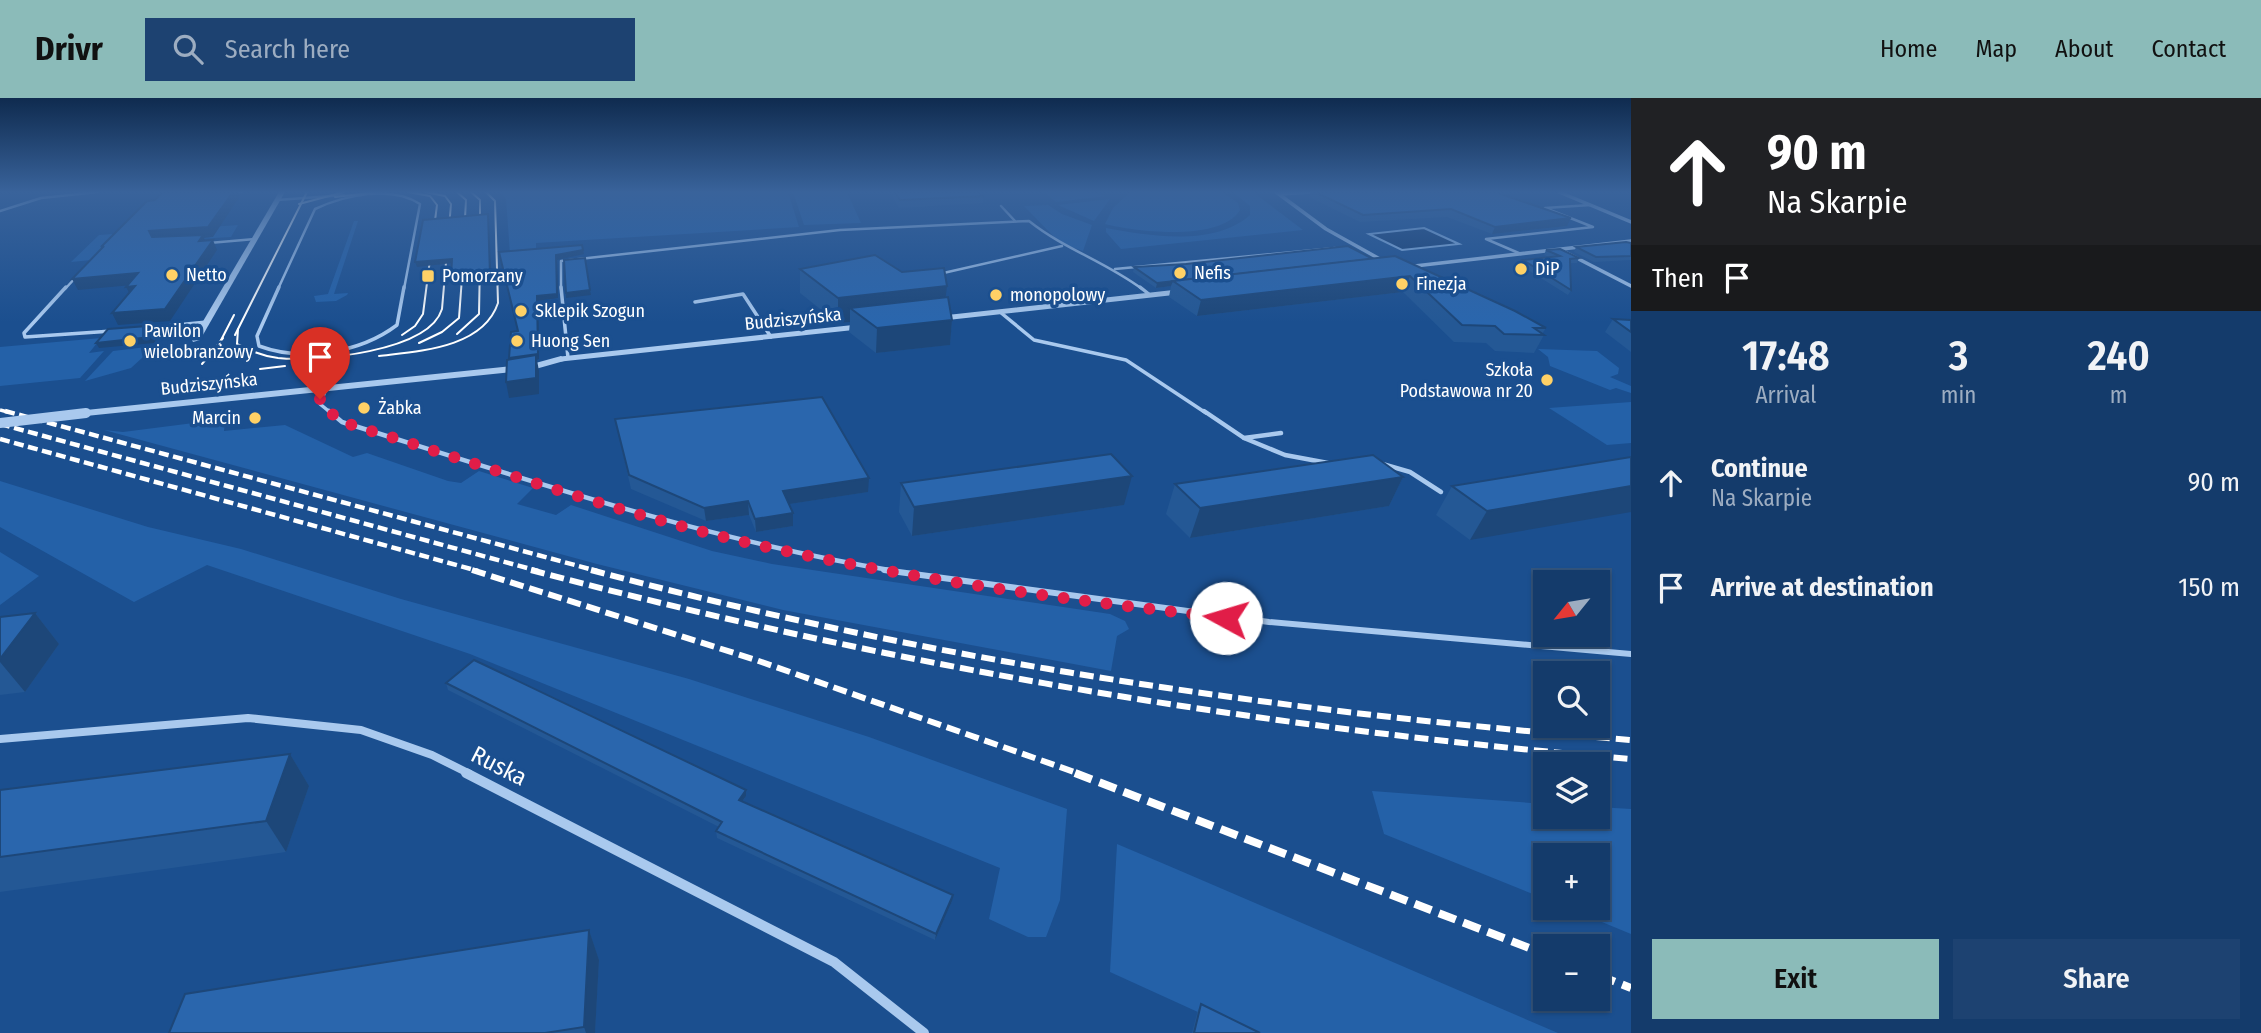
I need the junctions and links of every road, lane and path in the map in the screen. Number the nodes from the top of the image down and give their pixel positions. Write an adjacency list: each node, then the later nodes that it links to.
1 (257, 236): 8 (street)
2 (303, 236): 3 (lane)
3 (413, 236)
4 (781, 236): 32 (lane)
5 (1048, 236): 11 (lane)
6 (1337, 236): 12 (street)
7 (1516, 236): 14 (lane)
8 (255, 239): 10 (lane); 26 (street)
9 (1631, 241): 13 (street)
10 (201, 243)
11 (1062, 246): 16 (lane); 19 (lane)
12 (1355, 246): 15 (street); 16 (lane)
13 (1559, 249): 14 (street); 20 (street)
14 (1521, 254): 17 (street)
15 (1390, 264)
16 (1115, 269): 22 (lane)
17 (1383, 269)
18 (79, 274): 29 (lane)
19 (935, 275)
20 (1631, 286)
21 (1191, 290): 22 (street)
22 (1150, 295): 24 (street)
23 (695, 302): 30 (lane)
24 (1000, 312): 25 (street); 37 (lane)
25 (932, 319)
26 (207, 322): 27 (lane); 31 (street)
27 (153, 327)
28 (865, 327): 30 (street, Budziszyńska)
29 (121, 330)
30 (771, 337): 32 (street, Budziszyńska)
31 (196, 340)
32 (565, 359): 34 (street, Budziszyńska)
33 (331, 376): 34 (lane)
34 (324, 388): 35 (street, Budziszyńska, bridge); 41 (lane)
35 (0, 423)
36 (1281, 433): 37 (lane)
37 (1244, 438): 38 (lane)
38 (1330, 463)
39 (1368, 463): 40 (lane)
40 (1441, 492)
41 (805, 555): 42 (lane)
42 (1631, 653)
43 (0, 739): 44 (street, Ruska)
44 (924, 1033)

